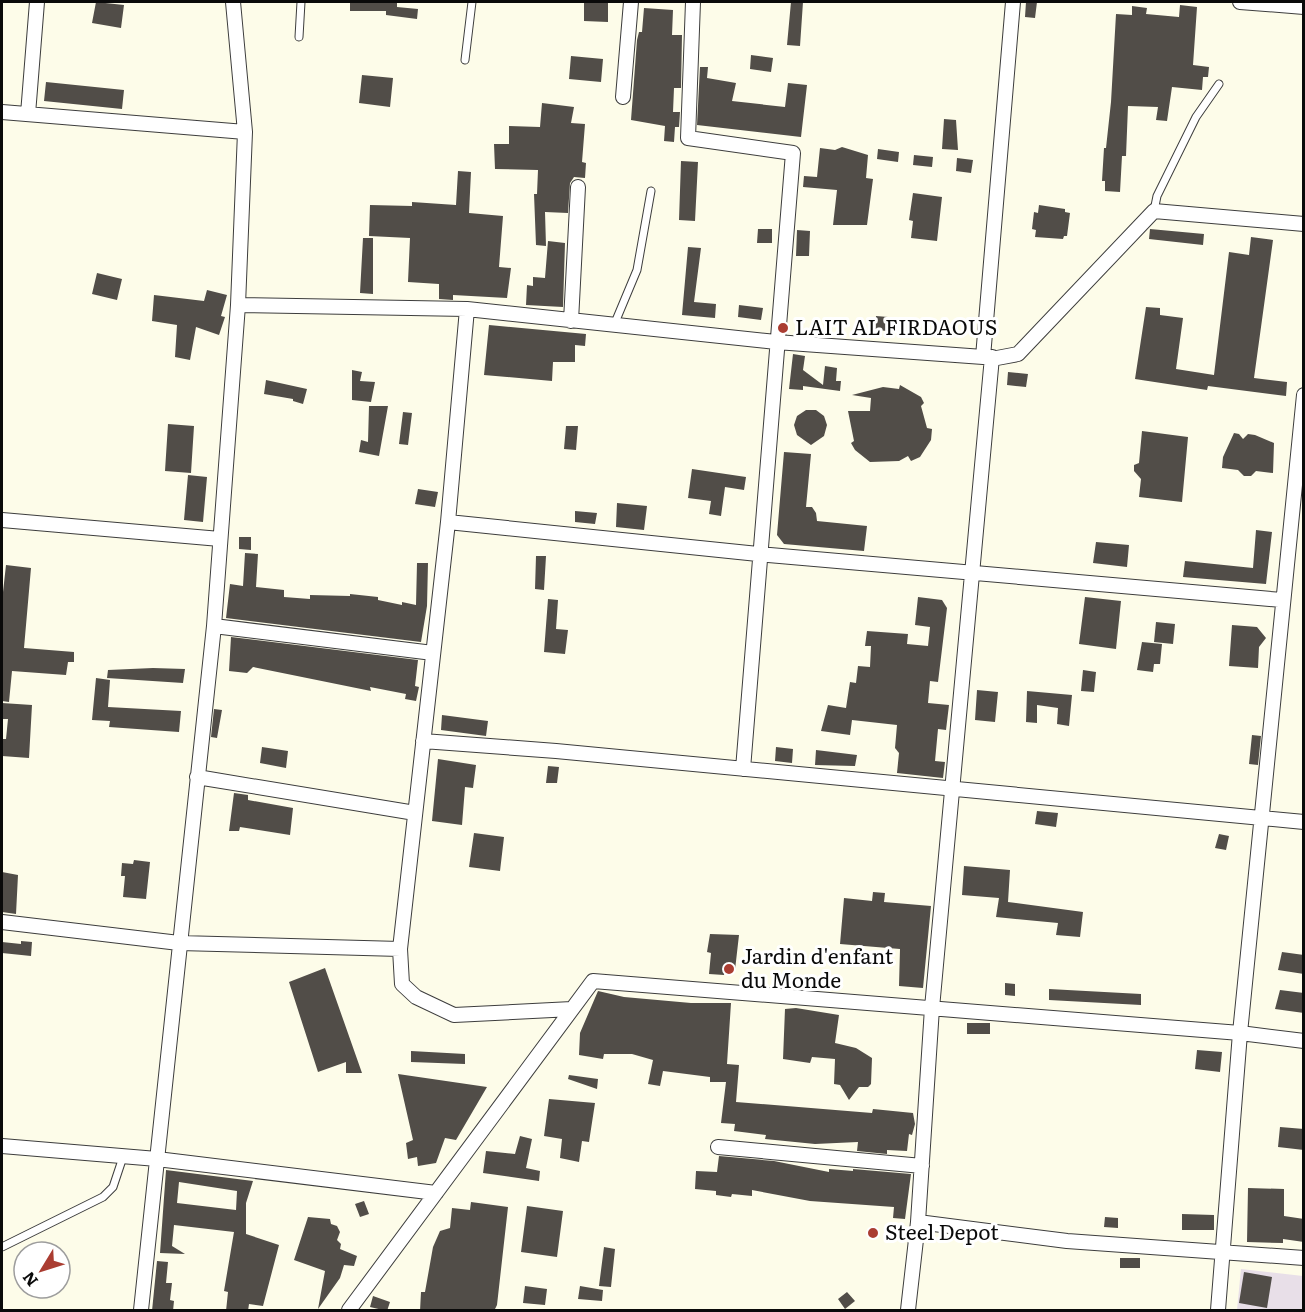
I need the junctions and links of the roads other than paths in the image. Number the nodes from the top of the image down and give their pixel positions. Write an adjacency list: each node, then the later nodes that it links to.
1 (37, 2): 16 (street)
2 (233, 2): 17 (street)
3 (301, 2): 11 (lane)
4 (472, 2): 12 (lane)
5 (631, 2): 14 (street)
6 (693, 2): 26 (street)
7 (1013, 2): 27 (street)
8 (1240, 2): 9 (street)
9 (1270, 3): 10 (street)
10 (1304, 7)
11 (298, 36)
12 (465, 60)
13 (1219, 84): 20 (lane)
14 (623, 97)
15 (2, 112): 16 (street)
16 (28, 114): 17 (street)
17 (245, 132): 22 (street)
18 (578, 187): 24 (street)
19 (651, 191): 25 (lane)
20 (1154, 211): 21 (street); 27 (street)
21 (1304, 224)
22 (238, 305): 23 (street); 31 (street)
23 (467, 309): 24 (street); 30 (street)
24 (571, 321): 25 (street)
25 (614, 325): 26 (street)
26 (777, 342): 27 (street); 32 (street)
27 (987, 357): 33 (street)
28 (1304, 395): 34 (street)
29 (2, 520): 31 (street)
30 (448, 522): 32 (street); 36 (street)
31 (220, 539): 35 (street)
32 (758, 554): 33 (street); 38 (street)
33 (972, 573): 34 (street); 40 (street)
34 (1282, 600): 42 (street)
35 (214, 626): 36 (street); 39 (street)
36 (433, 653): 37 (street)
37 (423, 741): 38 (street); 41 (street)
38 (742, 768): 40 (street)
39 (197, 777): 41 (street); 45 (street)
40 (952, 789): 42 (street); 47 (street)
41 (415, 813): 46 (street)
42 (1261, 818): 43 (street); 49 (street)
43 (1304, 822)
44 (2, 922): 45 (street)
45 (178, 942): 46 (street); 54 (street)
46 (400, 949): 48 (street)
47 (932, 1008): 48 (street); 49 (street); 55 (street)
48 (572, 1009): 56 (street)
49 (1240, 1033): 50 (street); 59 (street)
50 (1304, 1041)
51 (2, 1146): 53 (street)
52 (718, 1147): 55 (street)
53 (123, 1156): 54 (street); 58 (lane)
54 (157, 1159): 56 (street); 61 (street)
55 (922, 1166): 57 (street)
56 (436, 1192): 62 (street)
57 (918, 1222): 59 (street); 63 (street)
58 (2, 1247)
59 (1224, 1250): 60 (street); 64 (street)
60 (1304, 1258)
61 (141, 1311)
62 (349, 1311)
63 (908, 1311)
64 (1218, 1311)

